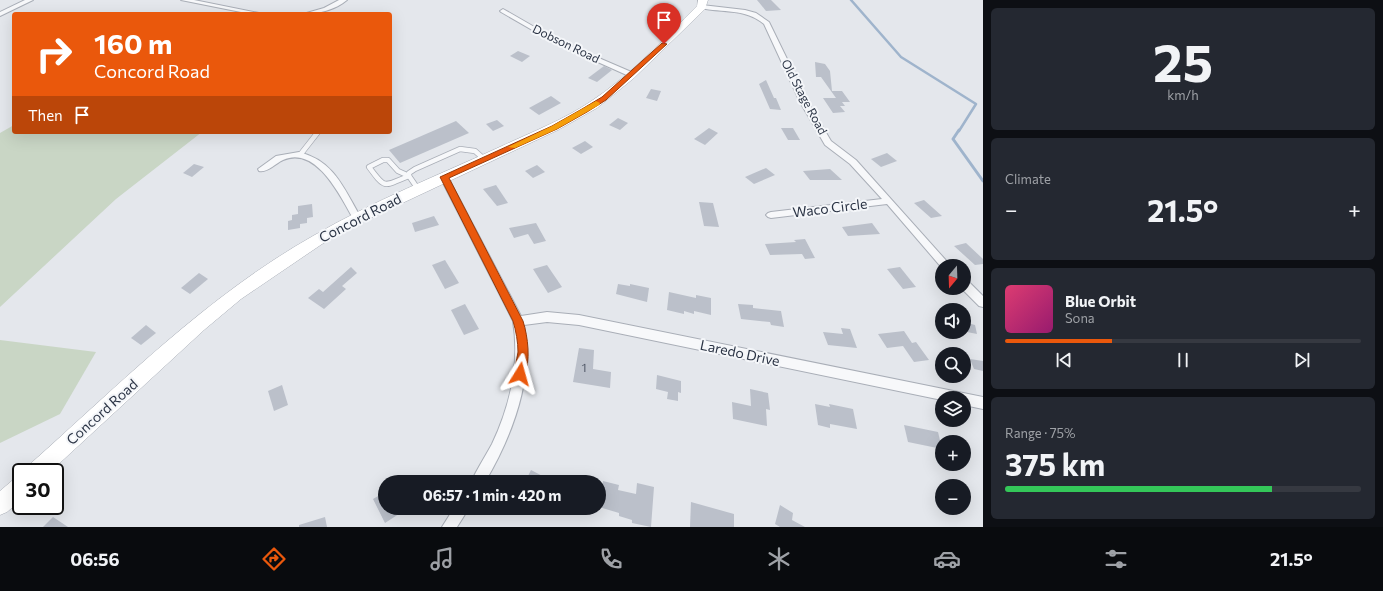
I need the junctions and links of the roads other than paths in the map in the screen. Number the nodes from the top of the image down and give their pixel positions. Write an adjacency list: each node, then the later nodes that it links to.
1 (30, 0): 9 (street)
2 (184, 0): 4 (street)
3 (344, 0): 8 (street)
4 (210, 2): 7 (street)
5 (702, 4): 10 (main road, Concord Road); 18 (street, Old Stage Road)
6 (503, 11): 10 (street, Dobson Road)
7 (252, 12)
8 (314, 12)
9 (0, 14)
10 (632, 74): 13 (main road, Concord Road)
11 (316, 134): 12 (lane)
12 (300, 155): 14 (street); 20 (street)
13 (484, 159): 15 (lane); 16 (main road, Concord Road)
14 (262, 169)
15 (409, 176): 15 (lane); 17 (lane)
16 (444, 177): 17 (main road, Concord Road); 24 (street)
17 (418, 189): 20 (main road, Concord Road)
18 (889, 201): 19 (street, Waco Circle); 21 (street, Old Stage Road)
19 (771, 215)
20 (357, 218): 28 (main road, Concord Road)
21 (940, 259)
22 (971, 291): 23 (street)
23 (983, 303)
24 (518, 321): 25 (street, Laredo Drive); 29 (street)
25 (935, 393)
26 (971, 400): 27 (street)
27 (983, 402)
28 (46, 463)
29 (482, 475)
30 (12, 494): 31 (main road)
31 (0, 505)
32 (457, 515): 33 (street)
33 (449, 527)

